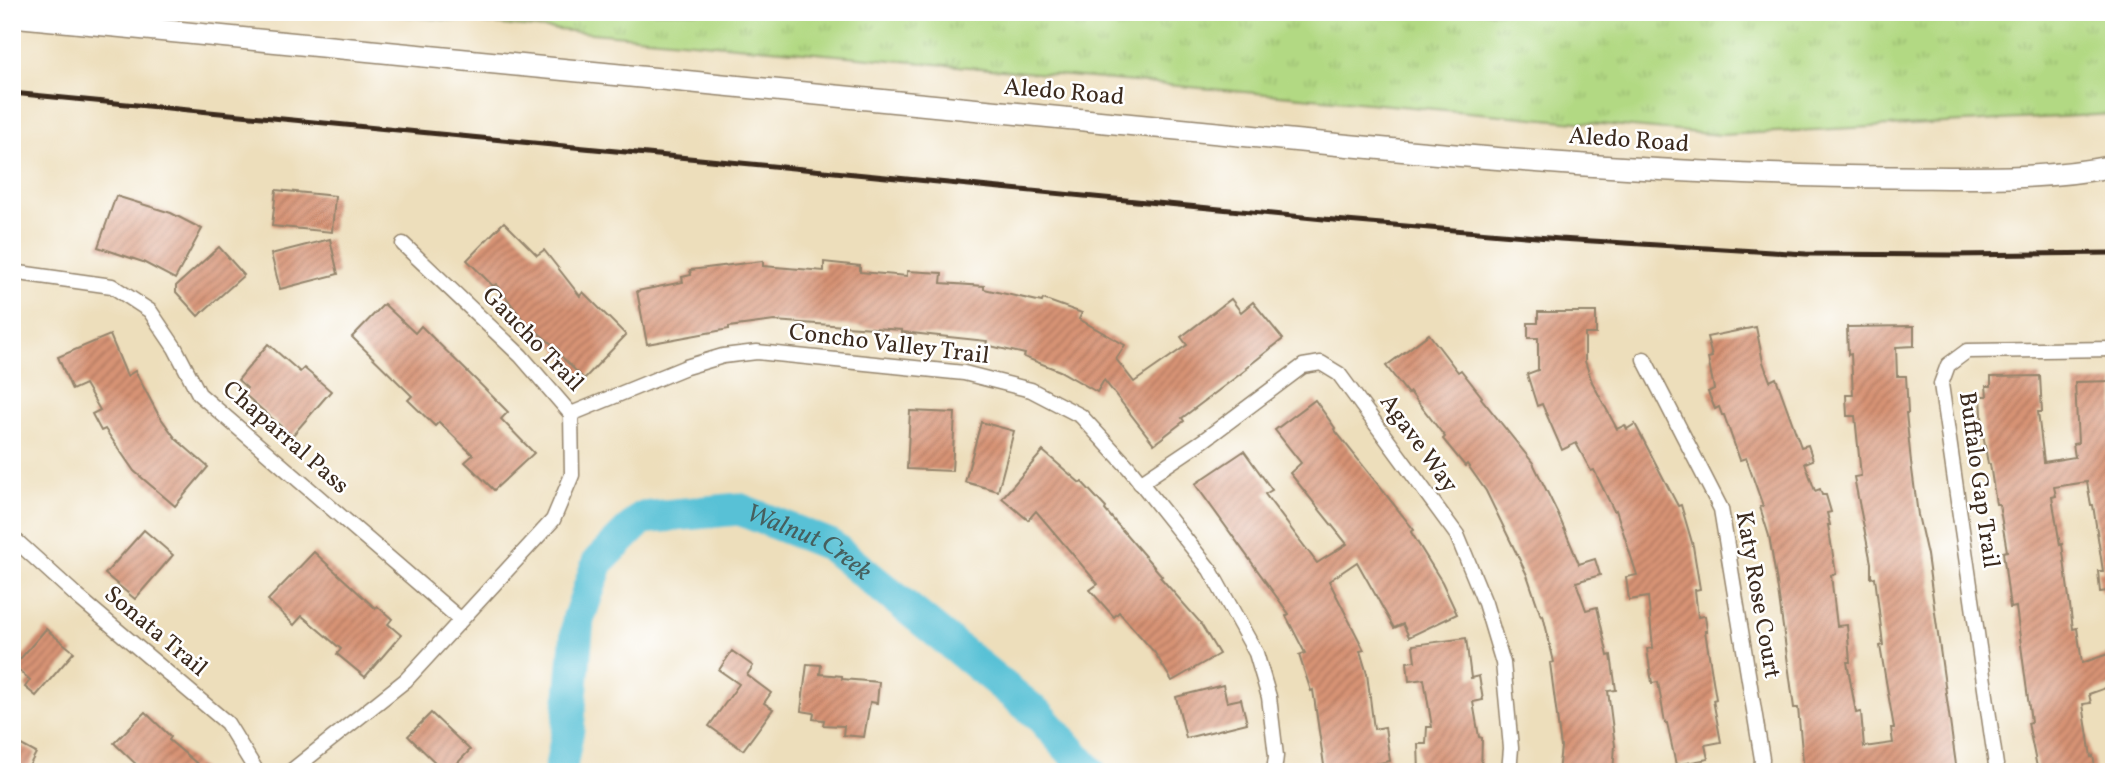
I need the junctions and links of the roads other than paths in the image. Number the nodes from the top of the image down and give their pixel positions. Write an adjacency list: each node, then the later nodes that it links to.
1 (12, 16): 2 (street, Aledo Road)
2 (2114, 166)
3 (403, 244): 7 (street, Gaucho Trail)
4 (12, 272): 10 (street, Chaparral Pass)
5 (2114, 349): 16 (street, Buffalo Gap Trail)
6 (1644, 359): 15 (street, Katy Rose Court)
7 (571, 414): 8 (street, Concho Valley Trail); 10 (street, Gaucho Trail)
8 (1140, 483): 13 (street, Concho Valley Trail); 14 (street, Agave Way)
9 (12, 537): 11 (street, Sonata Trail)
10 (461, 620): 12 (street, Gaucho Trail)
11 (257, 772)
12 (290, 772)
13 (1274, 772)
14 (1509, 772)
15 (1761, 772)
16 (1997, 772)

